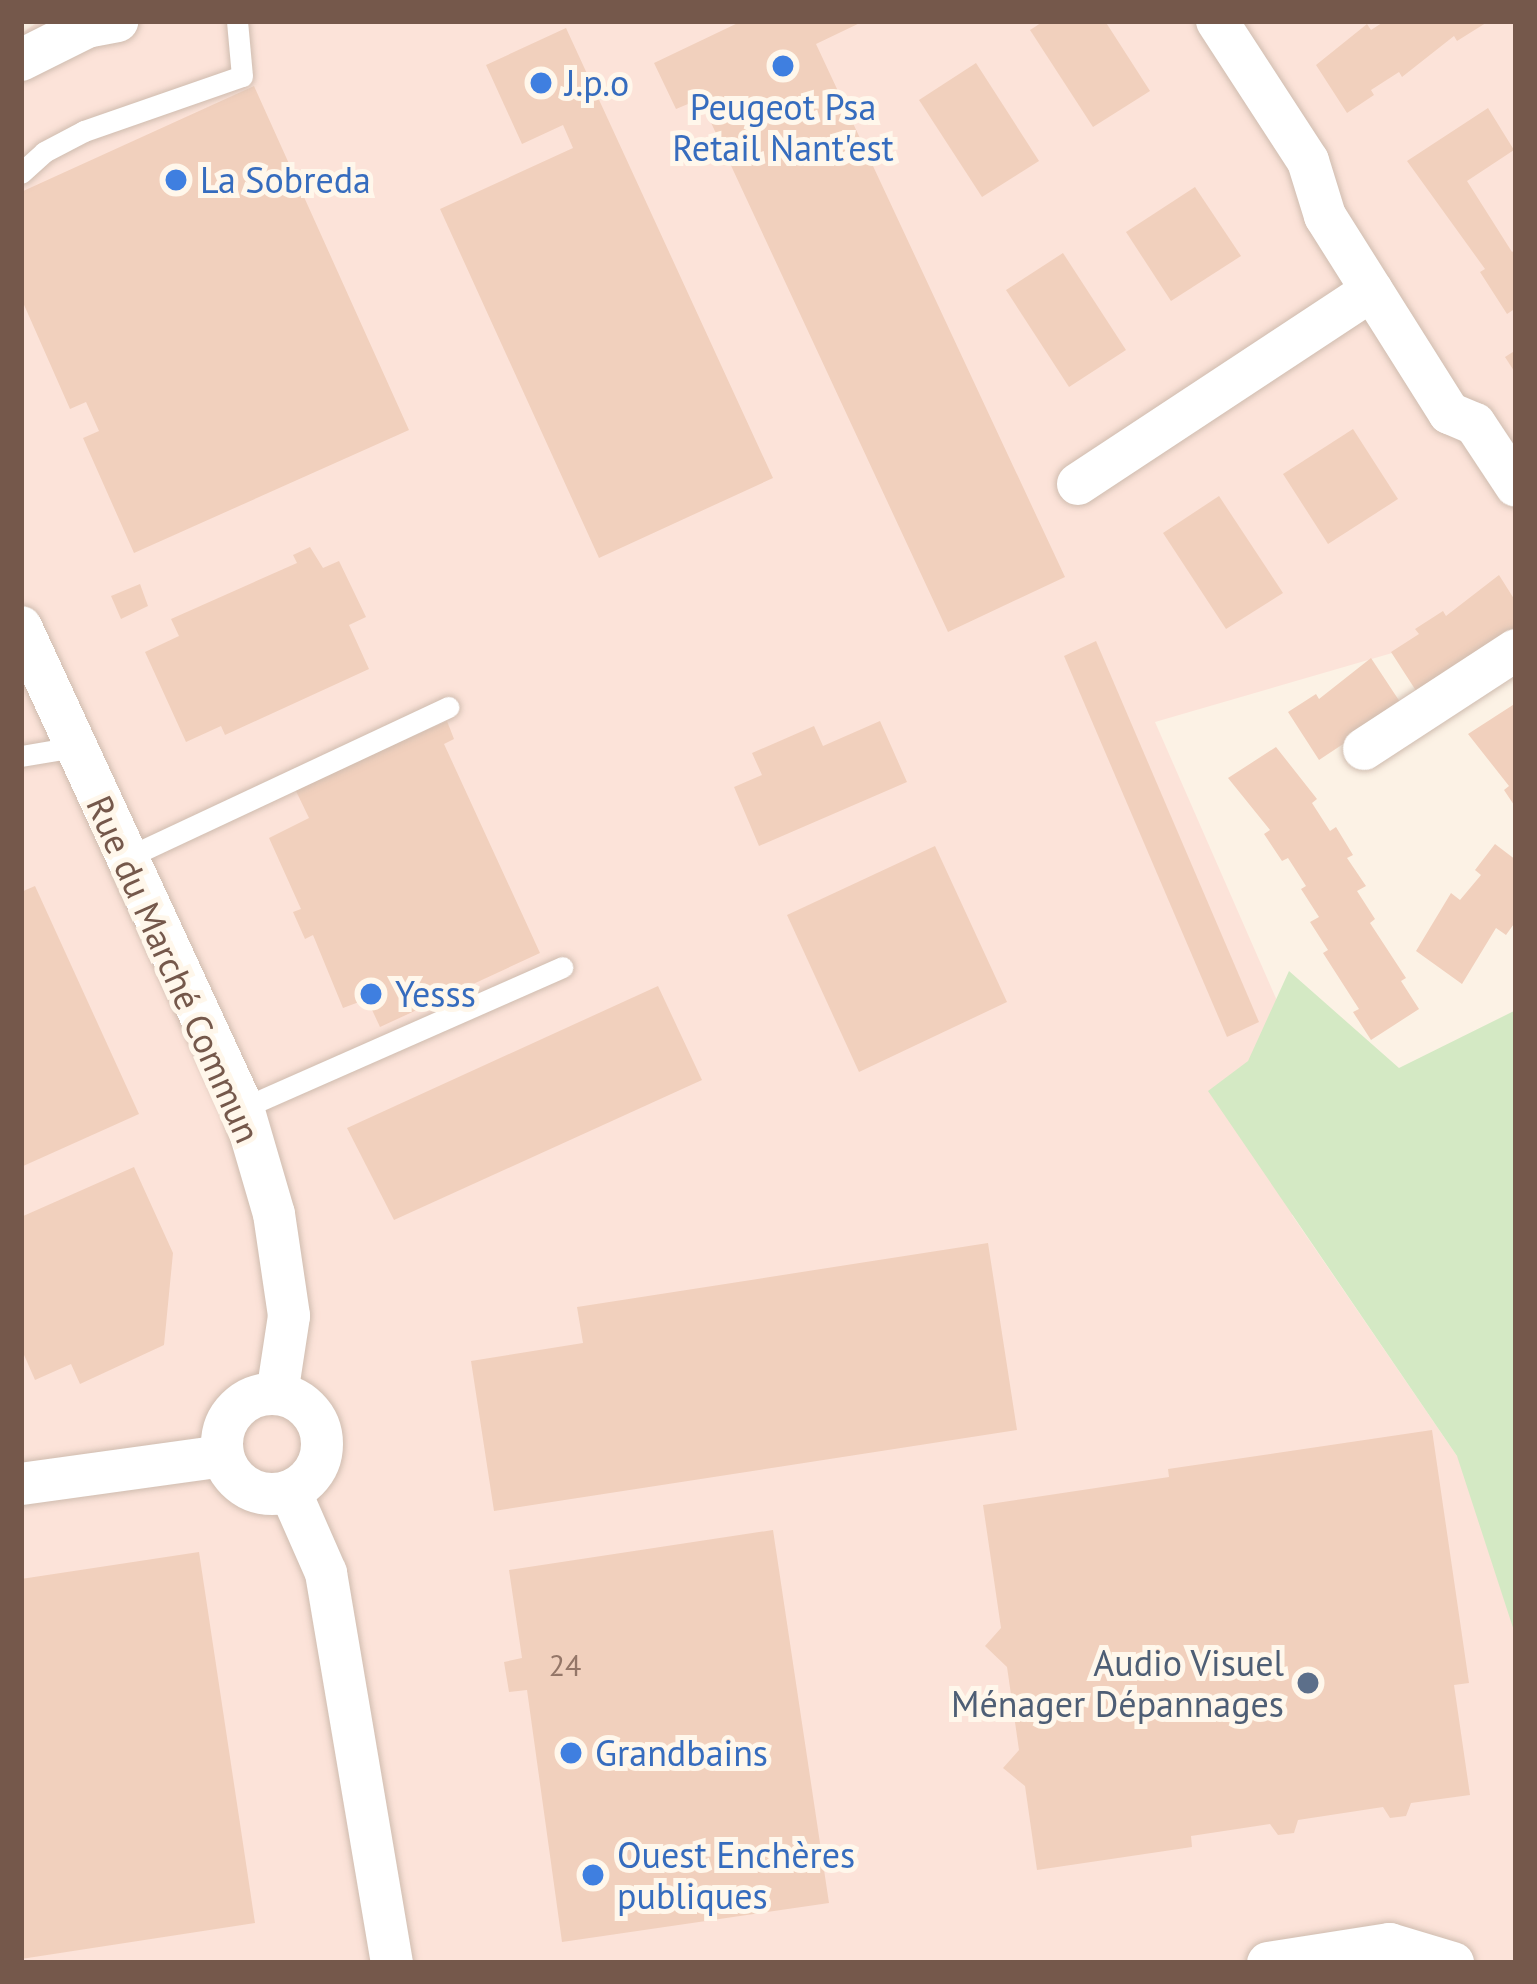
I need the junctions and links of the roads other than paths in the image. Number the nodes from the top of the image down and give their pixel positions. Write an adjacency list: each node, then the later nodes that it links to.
1 (117, 21): 4 (street)
2 (237, 21): 5 (lane)
3 (1217, 21): 6 (street)
4 (21, 60)
5 (21, 173)
6 (1372, 290): 7 (street); 8 (street)
7 (1078, 484)
8 (1516, 486)
9 (21, 627): 12 (street, Rue du Marché Commun)
10 (1516, 650): 13 (street)
11 (448, 707): 15 (lane)
12 (75, 746): 14 (lane); 15 (street, Rue du Marché Commun)
13 (1364, 749)
14 (21, 756)
15 (126, 858): 17 (street, Rue du Marché Commun)
16 (562, 967): 17 (lane)
17 (243, 1108): 18 (street, Rue du Marché Commun)
18 (277, 1394): 19 (street); 21 (street)
19 (223, 1456): 20 (street); 21 (street)
20 (21, 1484)
21 (290, 1491): 22 (street)
22 (392, 1963)
23 (1268, 1963): 24 (street)
24 (1453, 1963)

